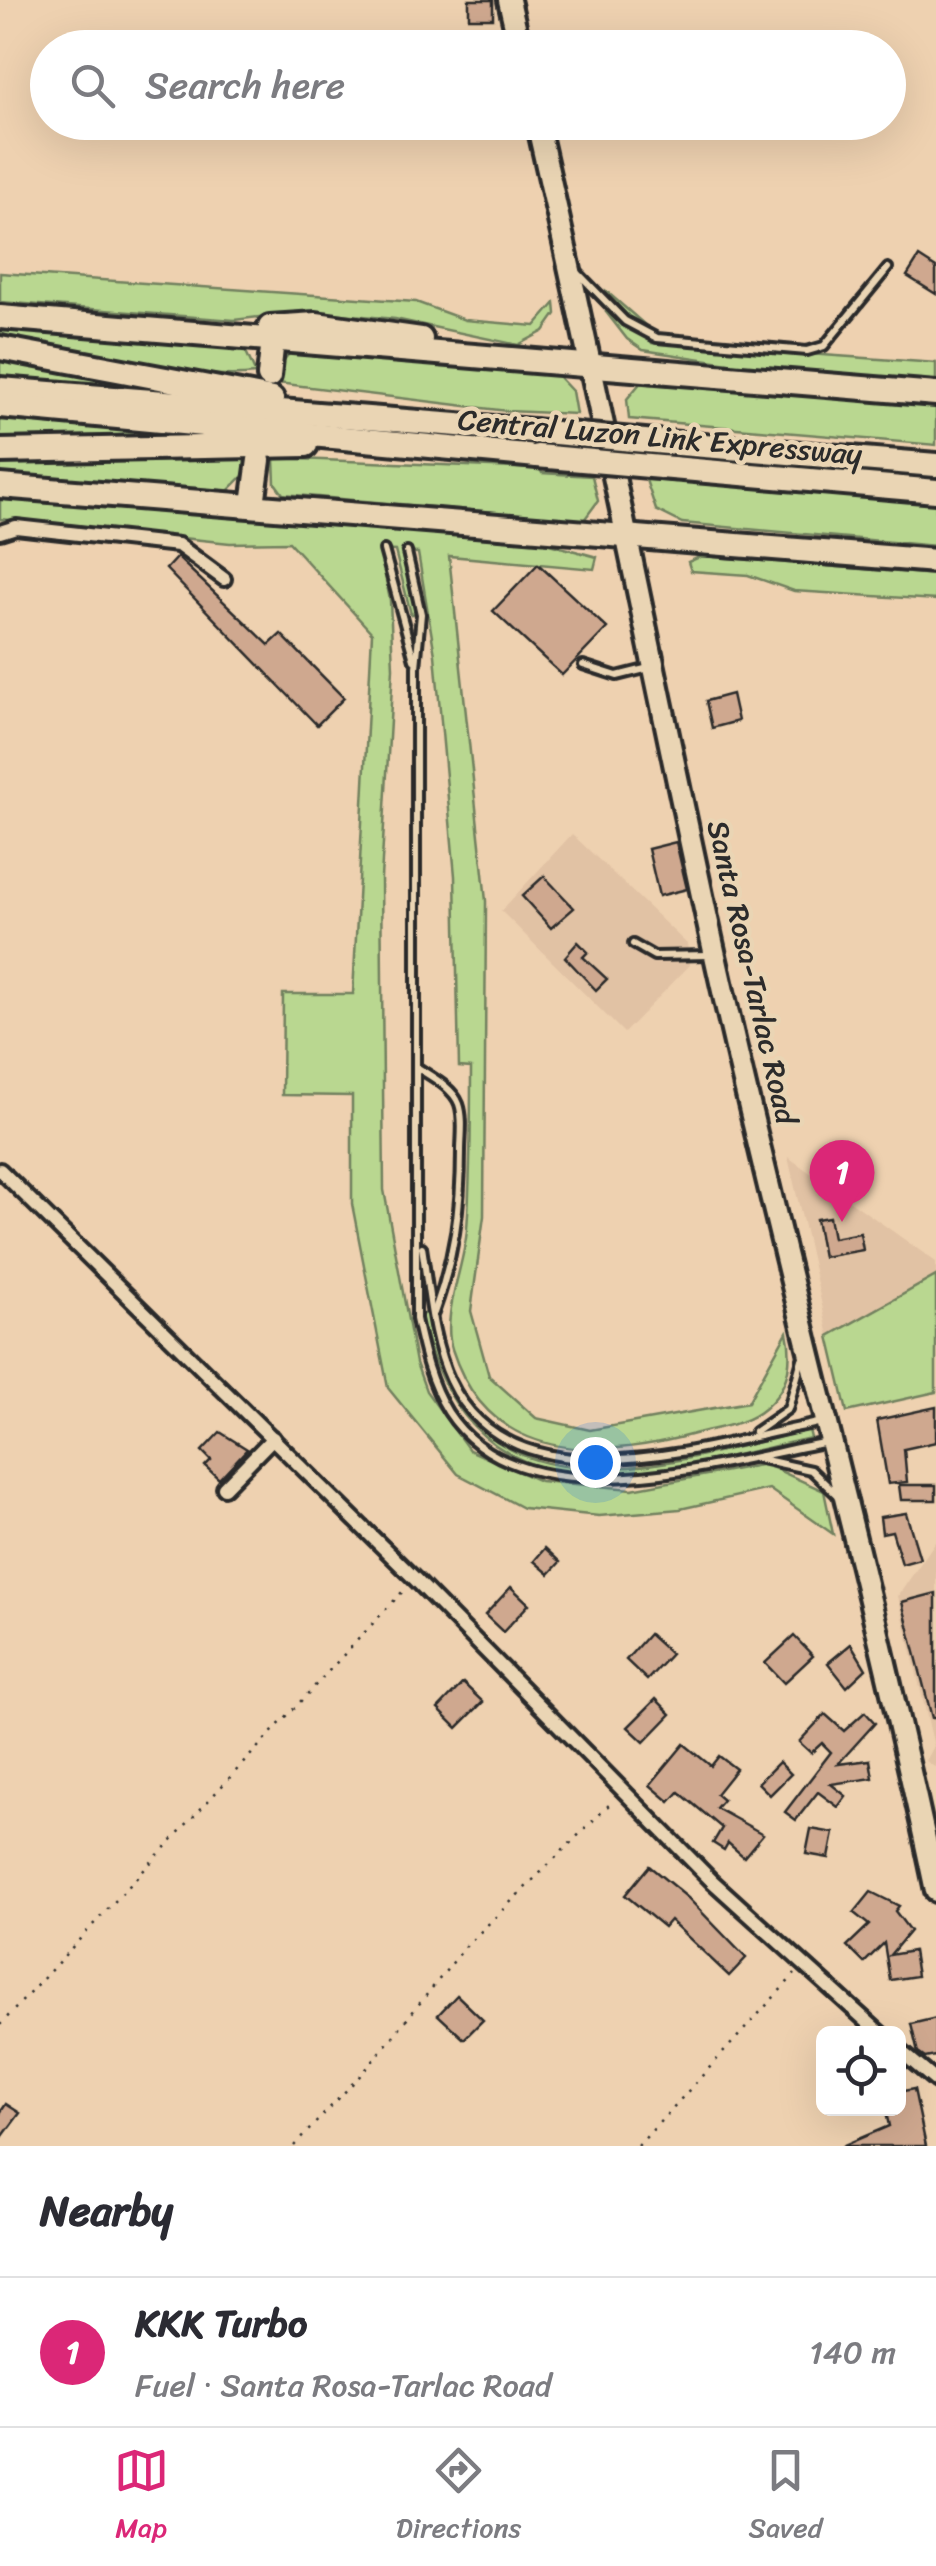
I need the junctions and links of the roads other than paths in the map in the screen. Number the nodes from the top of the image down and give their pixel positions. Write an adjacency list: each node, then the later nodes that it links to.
1 (509, 0): 2 (highway)
2 (516, 30)
3 (541, 140): 4 (highway, Santa Rosa-Tarlac Road)
4 (570, 265): 5 (lane); 11 (highway, Santa Rosa-Tarlac Road)
5 (888, 268)
6 (0, 317): 7 (highway)
7 (228, 335): 8 (highway); 10 (highway)
8 (273, 338): 10 (highway); 12 (highway)
9 (0, 348): 16 (highway)
10 (467, 354): 11 (highway)
11 (592, 366): 14 (highway); 25 (highway, Santa Rosa-Tarlac Road)
12 (269, 376)
13 (0, 390): 16 (highway)
14 (936, 394)
15 (0, 406): 17 (highway)
16 (380, 417): 20 (highway, Central Luzon Link Expressway, bridge)
17 (378, 444): 18 (highway); 22 (highway, Central Luzon Link Expressway, bridge)
18 (0, 451)
19 (259, 460): 23 (highway)
20 (936, 465)
21 (0, 486): 23 (highway)
22 (936, 490)
23 (253, 504): 25 (highway)
24 (0, 532): 29 (street)
25 (627, 534): 28 (highway); 31 (highway, Santa Rosa-Tarlac Road)
26 (384, 550): 32 (lane)
27 (406, 552): 32 (lane)
28 (936, 561)
29 (224, 579)
30 (583, 665): 31 (lane)
31 (655, 666): 34 (highway, Santa Rosa-Tarlac Road)
32 (416, 667): 35 (lane)
33 (634, 944): 34 (lane)
34 (715, 954): 39 (highway, Santa Rosa-Tarlac Road)
35 (417, 1067): 37 (lane); 38 (lane)
36 (0, 1170): 42 (street)
37 (419, 1230): 38 (lane); 43 (lane)
38 (434, 1315): 41 (lane)
39 (807, 1333): 40 (highway, Santa Rosa-Tarlac Road); 41 (lane)
40 (831, 1431): 41 (lane); 43 (lane); 45 (highway, Santa Rosa-Tarlac Road)
41 (746, 1437)
42 (272, 1438): 44 (street); 47 (street)
43 (750, 1457): 45 (lane)
44 (224, 1488)
45 (848, 1510): 46 (highway, Santa Rosa-Tarlac Road)
46 (936, 1891)
47 (872, 2026)
48 (906, 2055): 49 (street)
49 (936, 2082)

